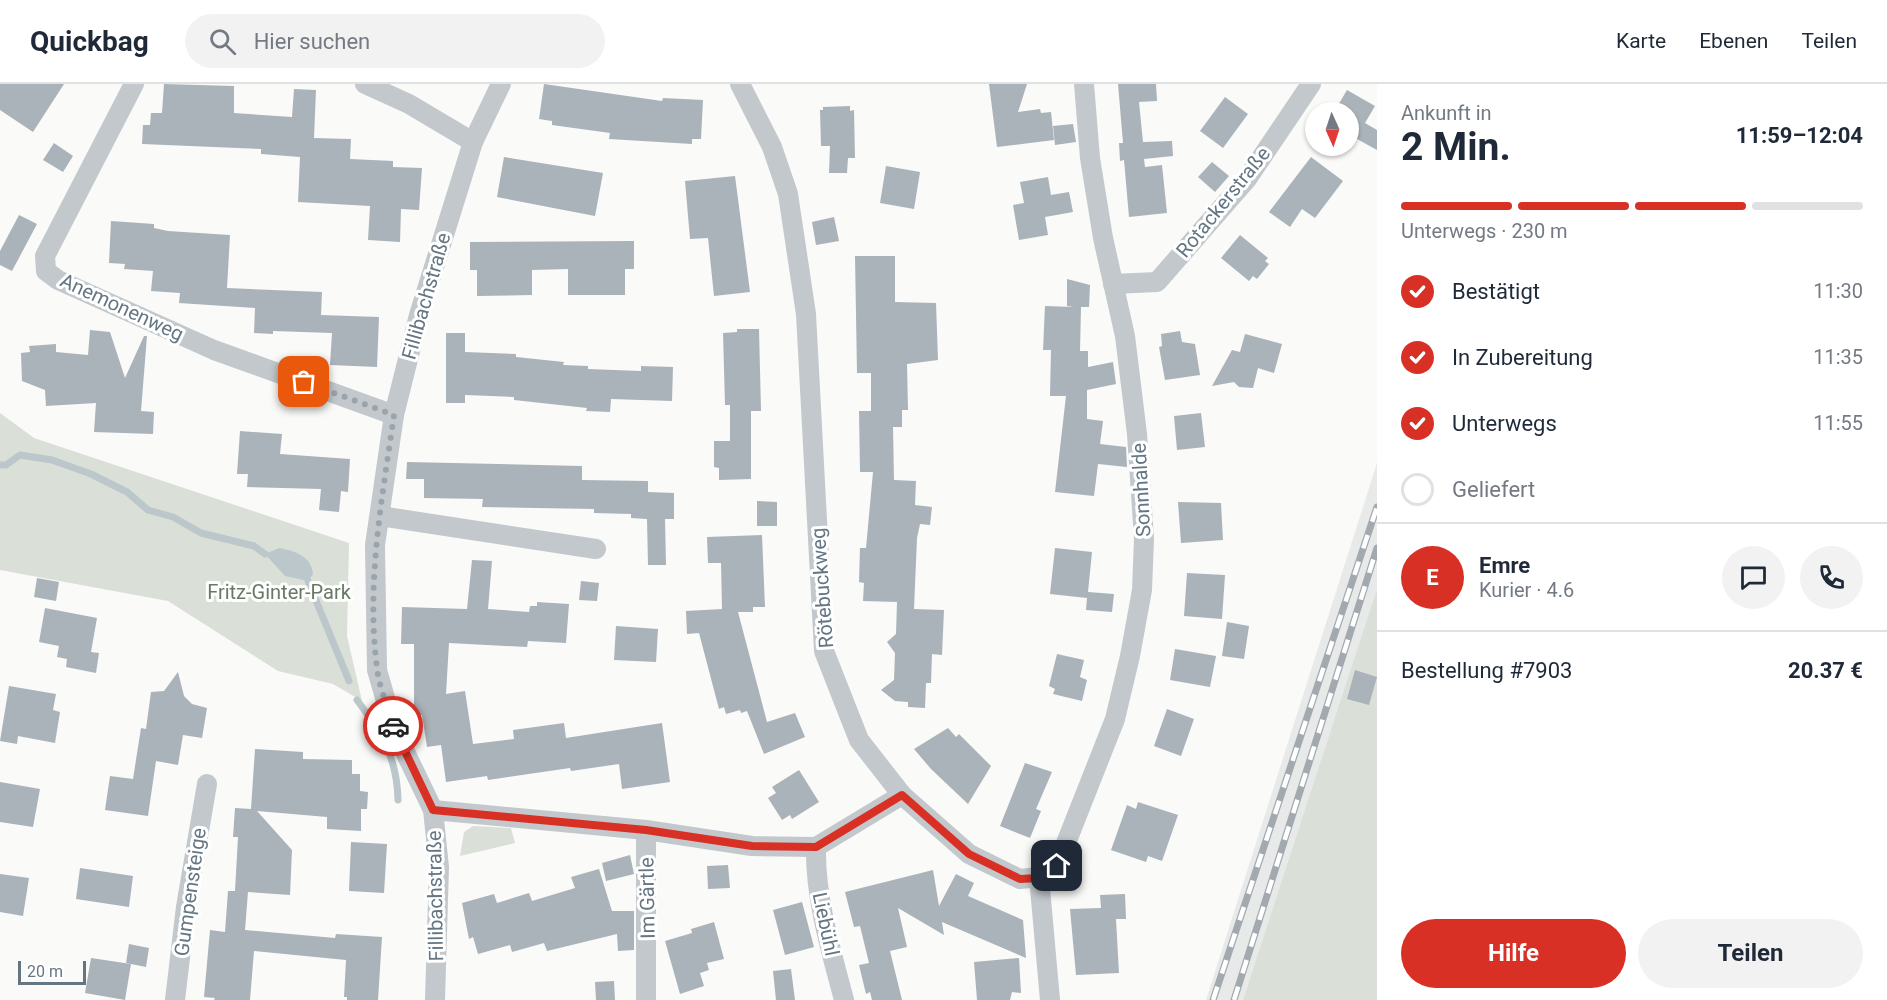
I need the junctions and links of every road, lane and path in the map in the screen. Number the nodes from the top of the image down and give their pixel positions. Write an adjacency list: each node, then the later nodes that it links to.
1 (134, 84): 9 (street, Anemonenweg)
2 (366, 84): 7 (street)
3 (501, 84): 7 (street, Fillibachstraße)
4 (740, 84): 13 (street, Rötebuckweg)
5 (1084, 84): 8 (street, Sonnhalde)
6 (1311, 84): 8 (street, Rotackerstraße)
7 (473, 142): 9 (street, Fillibachstraße)
8 (1113, 284): 17 (street, Sonnhalde)
9 (394, 415): 10 (street, Fillibachstraße)
10 (380, 516): 11 (street); 14 (street, Fillibachstraße)
11 (596, 549)
12 (207, 784): 18 (street, Gumpensteige)
13 (902, 795): 16 (street); 17 (street, Rötebuckweg)
14 (433, 810): 15 (street, Im Gärtle); 19 (street, Fillibachstraße)
15 (646, 830): 16 (street); 20 (street, Im Gärtle)
16 (816, 847): 21 (street, Liebühl)
17 (1039, 878): 22 (street)
18 (175, 1000)
19 (435, 1000)
20 (646, 1000)
21 (844, 1000)
22 (1050, 1000)

